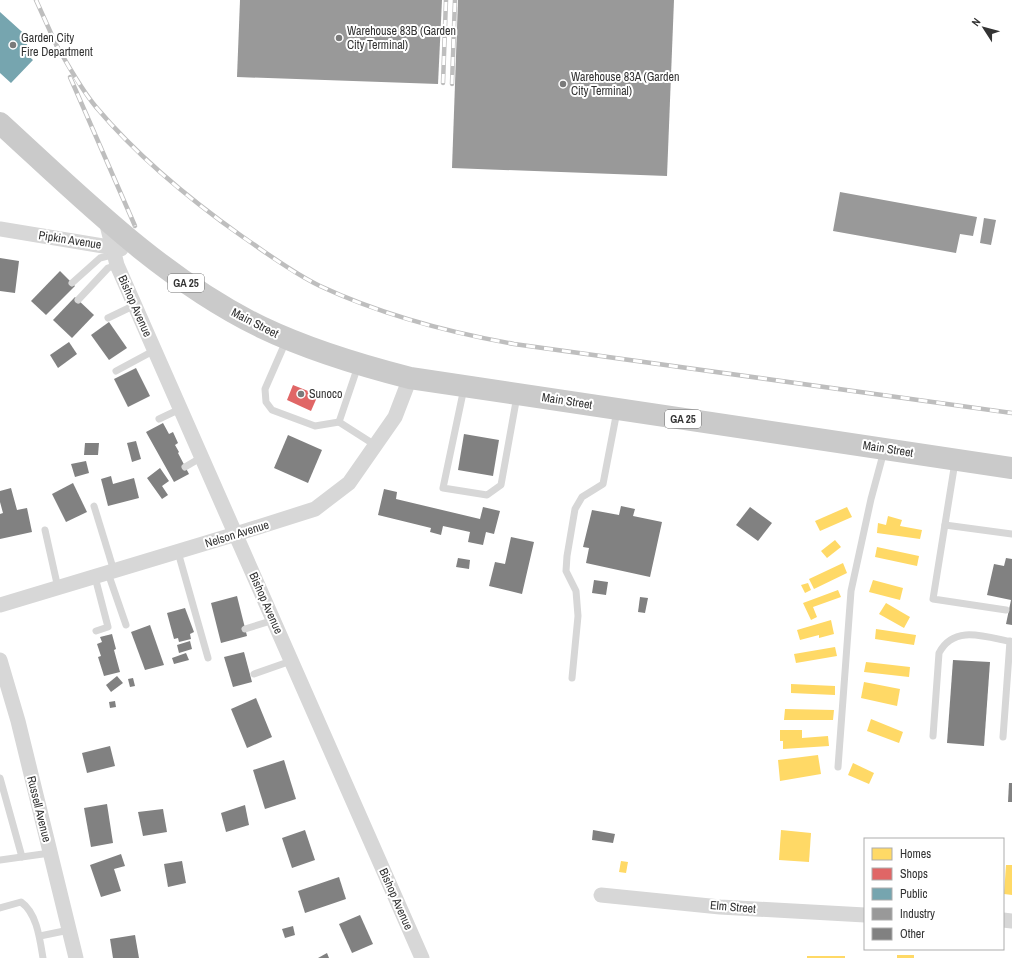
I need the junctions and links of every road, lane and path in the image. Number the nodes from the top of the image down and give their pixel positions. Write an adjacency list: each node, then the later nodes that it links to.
1 (0, 123): 2 (main road, Main Street / GA 25)
2 (106, 221): 4 (street, Pipkin Avenue); 5 (main road, Main Street / GA 25)
3 (0, 229): 4 (street, Pipkin Avenue)
4 (115, 255): 5 (street, Main Street); 6 (lane); 7 (lane); 8 (street, Bishop Avenue)
5 (149, 256): 10 (main road, Main Street / GA 25)
6 (72, 283)
7 (78, 300)
8 (134, 305): 9 (lane); 11 (street, Bishop Avenue)
9 (108, 318)
10 (287, 339): 12 (main road, Main Street / GA 25); 20 (lane)
11 (154, 350): 13 (lane); 17 (street, Bishop Avenue)
12 (359, 364): 14 (main road, Main Street / GA 25); 20 (lane)
13 (116, 371)
14 (410, 378): 15 (main road, Main Street / GA 25); 21 (street, Nelson Avenue)
15 (464, 386): 16 (main road, Main Street / GA 25); 16 (lane)
16 (518, 394): 18 (main road, Main Street / GA 25)
17 (180, 409): 19 (lane); 23 (street, Bishop Avenue)
18 (618, 409): 22 (main road, Main Street / GA 25); 46 (lane)
19 (159, 420)
20 (339, 422): 21 (lane)
21 (375, 445): 30 (street, Nelson Avenue)
22 (884, 449): 24 (main road, Main Street / GA 25); 49 (lane)
23 (202, 457): 25 (lane); 30 (street, Bishop Avenue)
24 (956, 459): 26 (main road, Main Street / GA 25); 28 (lane)
25 (185, 467)
26 (1012, 468)
27 (94, 506): 33 (lane)
28 (945, 525): 31 (lane); 36 (lane)
29 (45, 530): 34 (lane)
30 (236, 534): 32 (street, Nelson Avenue); 37 (street, Bishop Avenue)
31 (1012, 534)
32 (178, 552): 33 (street, Nelson Avenue); 42 (lane)
33 (105, 574): 34 (street, Nelson Avenue); 38 (lane); 40 (lane)
34 (58, 588): 35 (street, Nelson Avenue)
35 (0, 605)
36 (1006, 610)
37 (274, 620): 39 (lane); 44 (street, Bishop Avenue)
38 (126, 625)
39 (245, 629)
40 (96, 631)
41 (1011, 642): 47 (lane); 48 (lane)
42 (208, 658)
43 (0, 660): 51 (street, Russell Avenue)
44 (291, 660): 45 (lane); 61 (street, Bishop Avenue)
45 (254, 674)
46 (572, 678)
47 (933, 736)
48 (1003, 737)
49 (838, 767)
50 (0, 778): 52 (lane)
51 (50, 853): 52 (lane); 57 (street, Russell Avenue)
52 (22, 857): 53 (lane)
53 (0, 860)
54 (601, 894): 56 (street, Elm Street)
55 (0, 908): 58 (lane)
56 (864, 915)
57 (69, 930): 58 (lane); 60 (street, Russell Avenue)
58 (40, 936): 59 (lane)
59 (43, 958)
60 (76, 958)
61 (422, 958)

